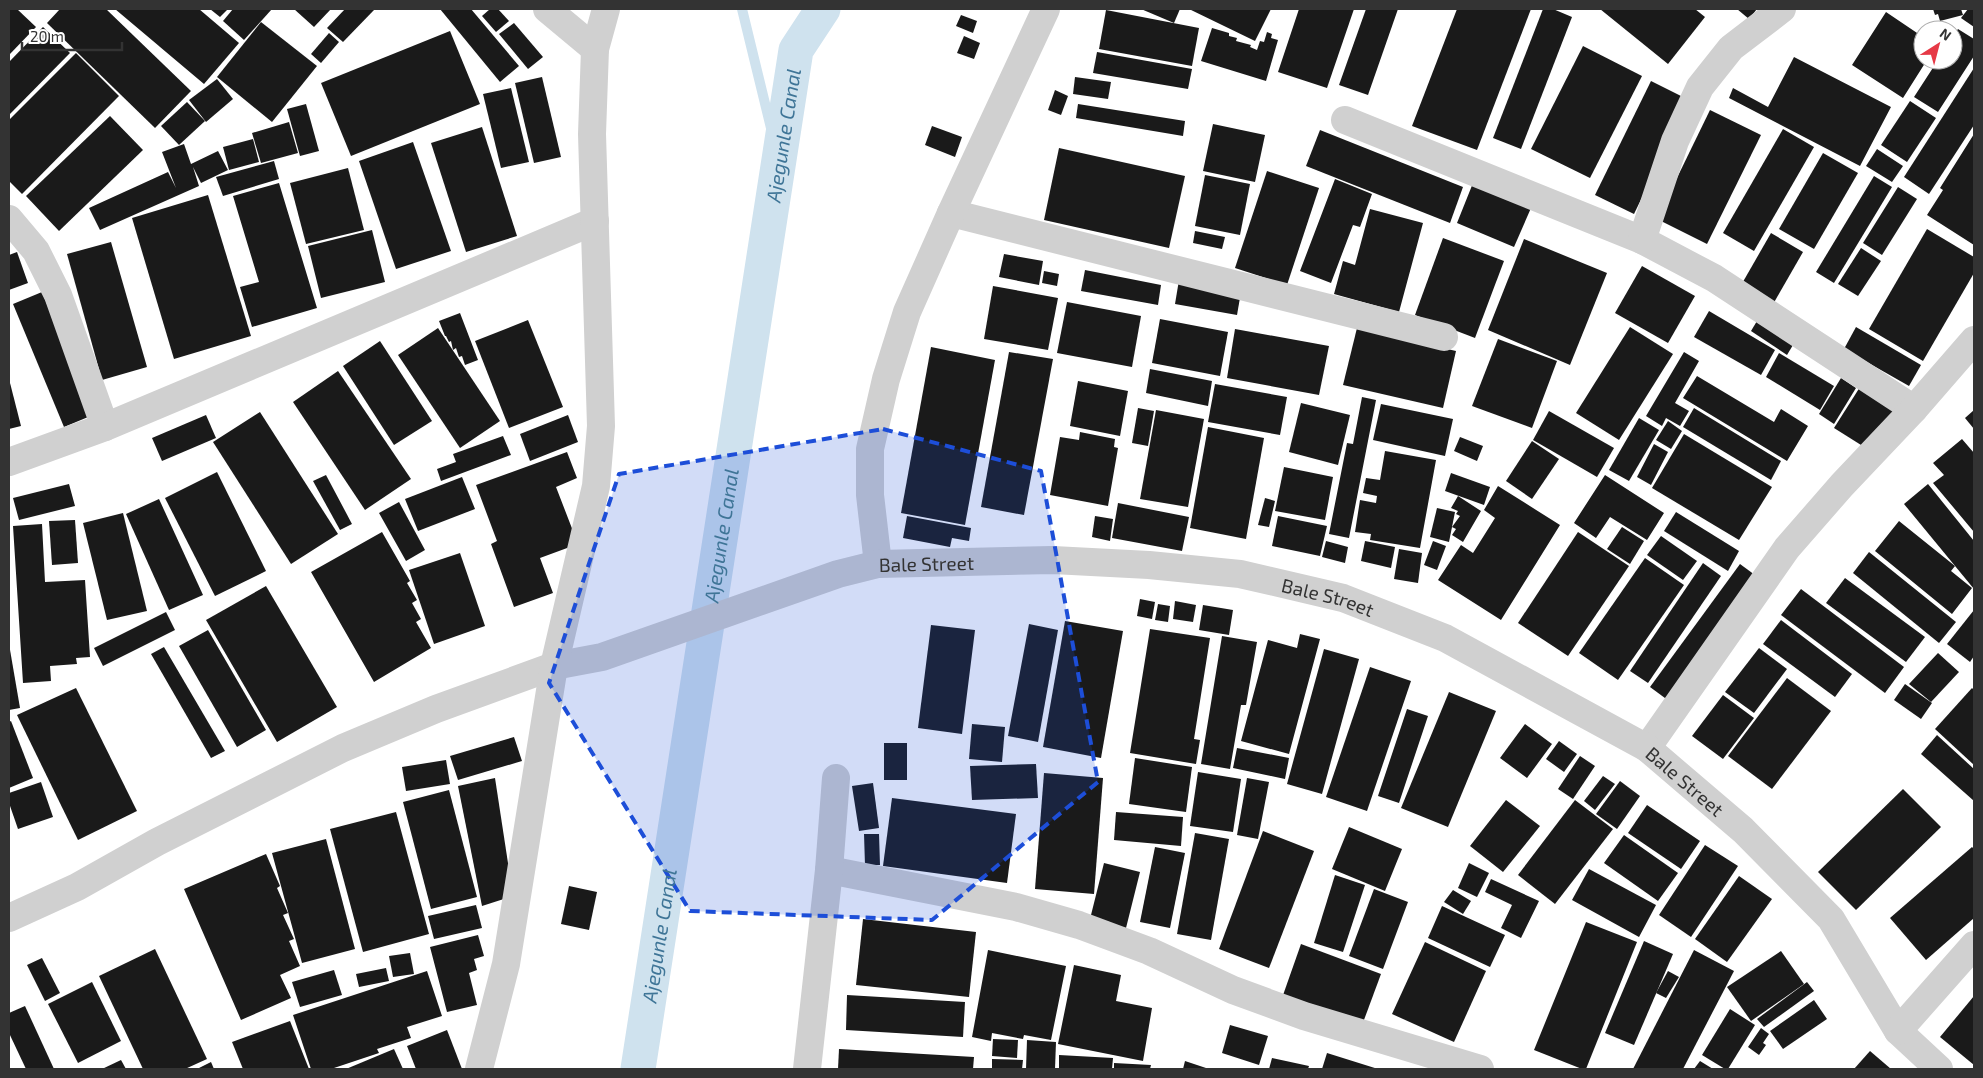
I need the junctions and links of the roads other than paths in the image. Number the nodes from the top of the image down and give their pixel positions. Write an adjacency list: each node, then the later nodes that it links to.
1 (547, 9): 5 (street)
2 (606, 9): 5 (street)
3 (1046, 9): 7 (street)
4 (1782, 9): 10 (street)
5 (595, 48): 9 (street)
6 (1345, 120): 10 (street)
7 (951, 213): 11 (street); 16 (street)
8 (9, 219): 14 (street)
9 (595, 221): 14 (street); 17 (street)
10 (1642, 240): 13 (street)
11 (1444, 337)
12 (1974, 340): 13 (street)
13 (1914, 409): 18 (street)
14 (105, 427): 15 (street)
15 (9, 462)
16 (878, 564): 17 (street, Bale Street); 18 (street, Bale Street)
17 (554, 666): 21 (street, Bale Street); 24 (street)
18 (1647, 748): 23 (street, Bale Street)
19 (836, 778): 20 (street)
20 (828, 870): 25 (street); 26 (street)
21 (9, 918)
22 (1974, 945): 23 (street)
23 (1898, 1031): 27 (street, Bale Street)
24 (479, 1069)
25 (807, 1069)
26 (1480, 1069)
27 (1939, 1069)

